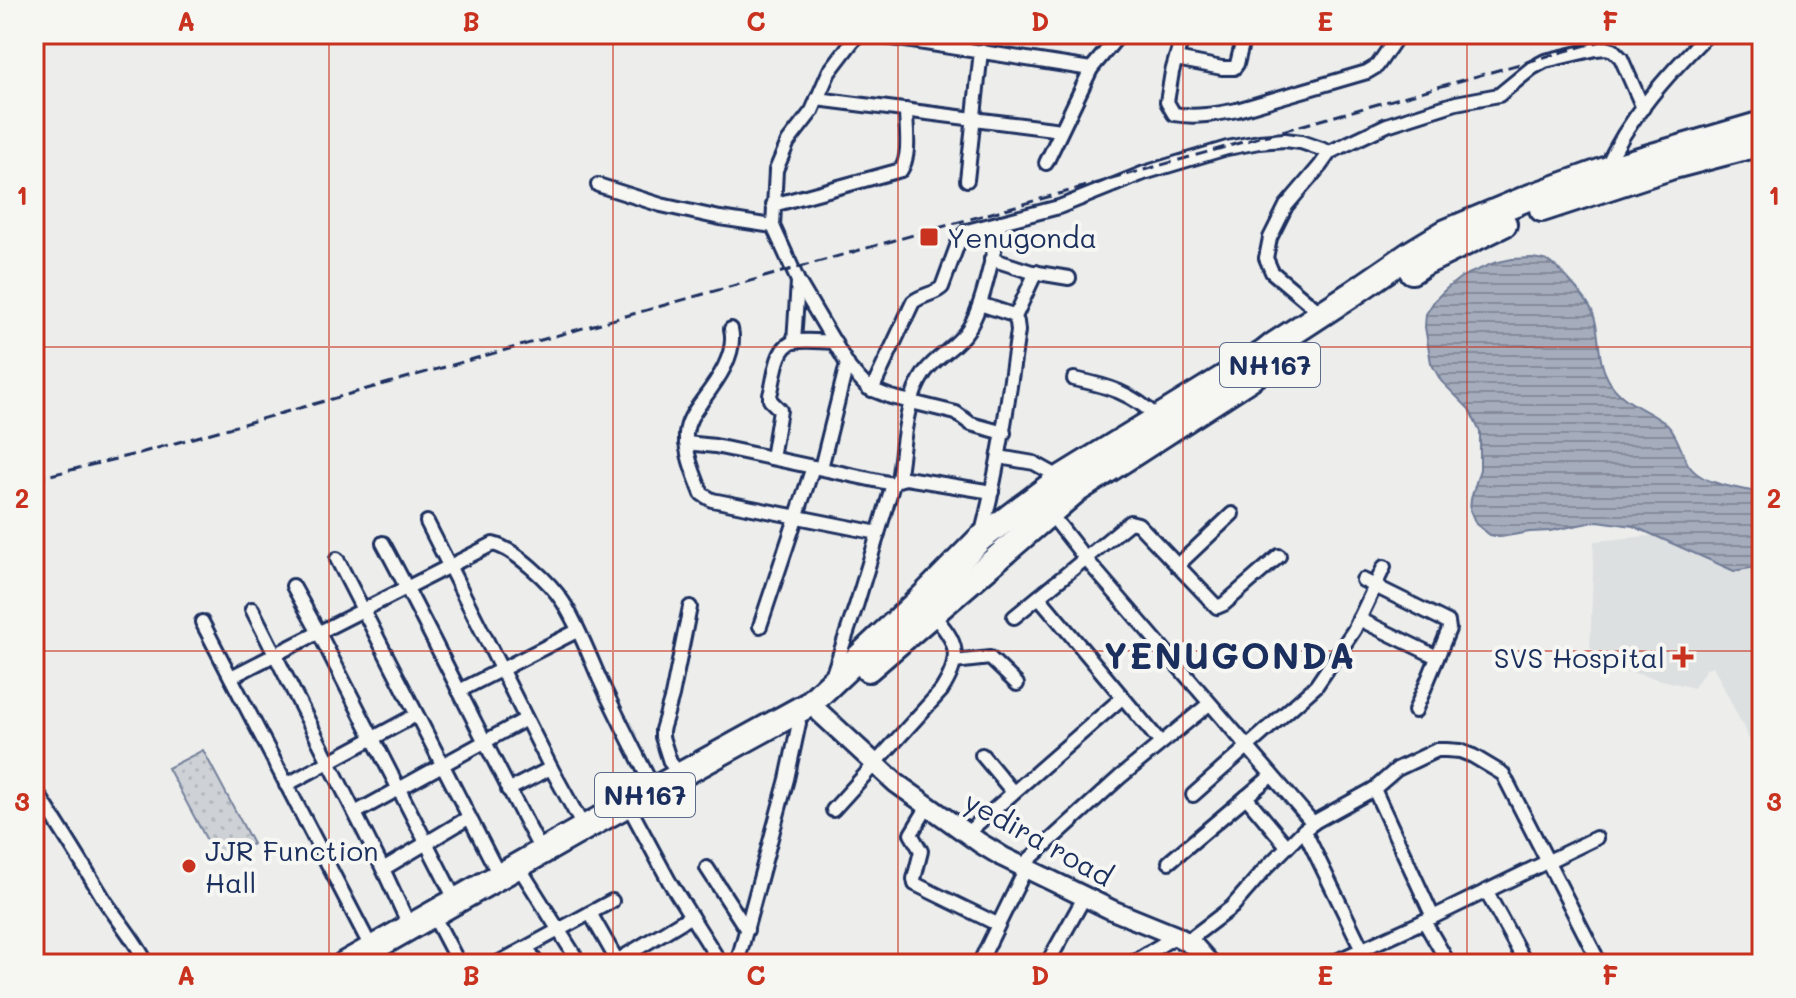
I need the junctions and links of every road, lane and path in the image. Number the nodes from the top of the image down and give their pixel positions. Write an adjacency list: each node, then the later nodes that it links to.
1 (858, 34): 13 (street)
2 (867, 34): 10 (street)
3 (1120, 34): 12 (street)
4 (1389, 34): 9 (street)
5 (1399, 34): 9 (street)
6 (1708, 34): 14 (street)
7 (1178, 35): 11 (street)
8 (1244, 36): 11 (street)
9 (1388, 50): 11 (street)
10 (981, 51): 12 (street); 16 (street)
11 (1176, 59)
12 (1091, 69): 18 (street)
13 (817, 99): 15 (street); 25 (street)
14 (1643, 108): 20 (street); 22 (street)
15 (906, 110): 16 (street); 25 (street)
16 (974, 119): 18 (street); 23 (street)
17 (1762, 124): 22 (highway, NH167)
18 (1061, 130): 21 (street)
19 (1762, 143): 51 (highway, NH167)
20 (1330, 152): 26 (street); 33 (street)
21 (1046, 163)
22 (1605, 170): 33 (highway, NH167)
23 (967, 180)
24 (598, 185): 27 (street)
25 (773, 205): 27 (street)
26 (1001, 222): 28 (street); 40 (street)
27 (773, 226): 31 (street)
28 (991, 259): 29 (street); 32 (street)
29 (1036, 272): 30 (street); 34 (street)
30 (1069, 278)
31 (798, 281): 36 (street); 37 (street)
32 (980, 304): 34 (street); 41 (street)
33 (1322, 314): 42 (highway, NH167)
34 (1015, 317): 43 (street)
35 (731, 329): 44 (street)
36 (794, 342): 37 (street); 46 (street)
37 (835, 342): 38 (street)
38 (847, 364): 40 (street); 47 (street)
39 (1074, 379): 42 (street)
40 (872, 390): 41 (street)
41 (911, 402): 43 (street); 49 (street)
42 (1158, 418): 48 (highway, NH167)
43 (1004, 433): 45 (street)
44 (686, 443): 46 (street); 53 (street)
45 (999, 457): 48 (street); 50 (street)
46 (772, 458): 47 (street)
47 (817, 468): 49 (street); 53 (street)
48 (1061, 478): 56 (highway, NH167)
49 (896, 482): 50 (street); 55 (street)
50 (992, 492): 56 (street)
51 (1049, 512): 59 (street); 71 (highway, NH167)
52 (1232, 514): 62 (street)
53 (795, 517): 55 (street); 75 (street)
54 (427, 522): 61 (street)
55 (878, 533): 84 (street)
56 (980, 539): 84 (highway, NH167)
57 (383, 543): 66 (street)
58 (1279, 556): 62 (street)
59 (1085, 558): 62 (street); 67 (street); 87 (street)
60 (337, 559): 70 (street)
61 (449, 566): 66 (street); 76 (street); 81 (street)
62 (1177, 566)
63 (1384, 567): 64 (street)
64 (1369, 583): 73 (street); 79 (street)
65 (293, 586): 77 (street)
66 (407, 588): 70 (street); 85 (street)
67 (1039, 597): 72 (street); 86 (street)
68 (690, 607): 101 (street)
69 (252, 609): 78 (street)
70 (363, 610): 77 (street); 89 (street)
71 (932, 614): 80 (street); 90 (highway, NH167)
72 (1014, 617)
73 (1359, 619): 79 (street); 95 (street)
74 (202, 622): 82 (street)
75 (760, 626)
76 (577, 631): 81 (street); 108 (street)
77 (319, 633): 78 (street); 92 (street)
78 (275, 655): 82 (street); 97 (street)
79 (1437, 657): 88 (street)
80 (954, 662): 83 (street); 98 (street)
81 (502, 670): 85 (street); 91 (street)
82 (231, 677): 103 (street)
83 (1017, 684)
84 (830, 685): 101 (highway, NH167)
85 (459, 691): 93 (street)
86 (1123, 697): 94 (street); 109 (street)
87 (1209, 704): 94 (street); 95 (street)
88 (1415, 711)
89 (416, 715): 92 (street); 99 (street)
90 (808, 716): 98 (main road, yedira road); 115 (highway, NH167); 142 (street)
91 (526, 719): 93 (street); 100 (street)
92 (373, 738): 97 (street); 105 (street)
93 (484, 742): 99 (street); 107 (street)
94 (1161, 743): 126 (street)
95 (1247, 749): 102 (street); 110 (street)
96 (982, 755): 109 (street)
97 (329, 762): 103 (street); 114 (street)
98 (874, 764): 112 (main road, yedira road); 113 (street)
99 (441, 765): 105 (street); 116 (street)
100 (551, 768): 107 (street); 118 (street)
101 (680, 775): 108 (highway, NH167)
102 (1271, 776): 111 (street); 117 (street)
103 (286, 785): 146 (street)
104 (34, 788): 149 (street)
105 (398, 789): 114 (street); 121 (street)
106 (1374, 789): 117 (street); 124 (street); 137 (street)
107 (508, 790): 123 (street)
108 (654, 790): 118 (highway, NH167)
109 (1012, 791): 119 (street)
110 (1193, 795)
111 (1246, 797): 122 (street); 125 (street)
112 (928, 806): 119 (main road, yedira road); 138 (street)
113 (833, 810)
114 (355, 813): 128 (street)
115 (633, 814): 129 (highway, NH167); 136 (street)
116 (468, 818): 121 (street); 130 (street)
117 (1308, 826): 122 (street); 145 (street)
118 (584, 828): 123 (highway, NH167)
119 (967, 833): 126 (main road, yedira road)
120 (1596, 838): 124 (street)
121 (426, 844): 128 (street); 133 (street)
122 (1287, 846): 143 (street)
123 (542, 852): 130 (highway, NH167)
124 (1549, 861): 131 (street); 164 (street)
125 (1169, 862)
126 (1024, 867): 132 (main road, yedira road); 138 (street)
127 (707, 868): 142 (street)
128 (383, 869): 140 (street)
129 (524, 875): 139 (highway, NH167); 141 (street)
130 (500, 877): 133 (highway, NH167)
131 (1486, 891): 137 (street); 163 (street)
132 (1085, 896): 143 (main road, yedira road); 158 (street)
133 (456, 901): 140 (highway, NH167)
134 (612, 901): 135 (street)
135 (590, 913): 141 (street); 148 (street)
136 (691, 916): 148 (street); 155 (street)
137 (1428, 919): 145 (street); 162 (street)
138 (997, 924): 157 (street)
139 (439, 926): 146 (highway, NH167); 151 (street)
140 (410, 927): 146 (highway, NH167)
141 (560, 930): 144 (street); 154 (street)
142 (747, 930): 156 (street)
143 (1181, 939): 159 (street); 160 (main road, yedira road)
144 (527, 948): 147 (street); 153 (street)
145 (1362, 949): 161 (street)
146 (371, 957): 150 (highway, NH167)
147 (512, 960): 152 (street)
148 (616, 963)
149 (147, 964)
150 (345, 964)
151 (459, 964)
152 (496, 964)
153 (537, 964)
154 (580, 964)
155 (721, 964)
156 (737, 964)
157 (979, 964)
158 (1047, 964)
159 (1130, 964)
160 (1210, 964)
161 (1330, 964)
162 (1449, 964)
163 (1526, 964)
164 (1600, 964)

